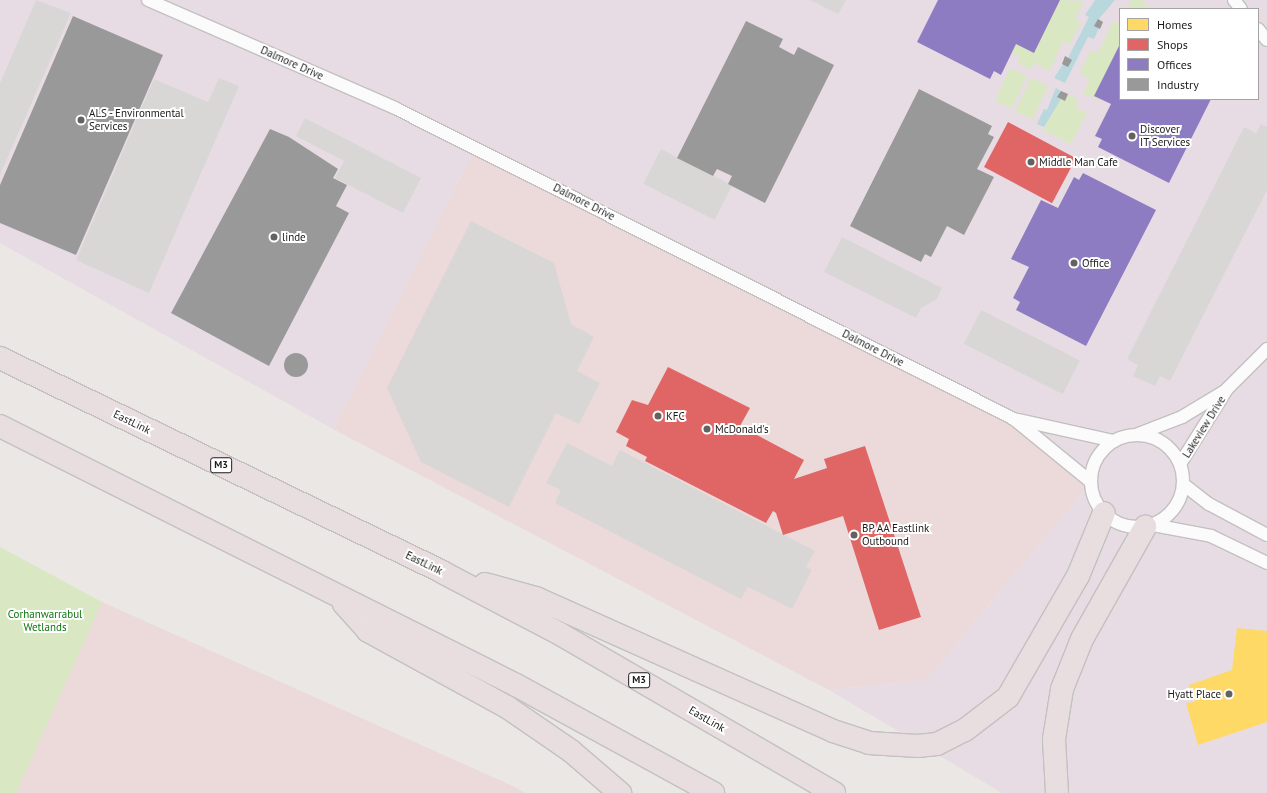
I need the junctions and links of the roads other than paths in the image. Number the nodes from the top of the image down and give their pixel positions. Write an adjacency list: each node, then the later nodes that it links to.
1 (148, 0): 9 (street, Dalmore Drive)
2 (1234, 0): 3 (street)
3 (1241, 8)
4 (1259, 30): 5 (street)
5 (1267, 40)
6 (1267, 350): 8 (street, Lakeview Drive)
7 (0, 358): 20 (highway, EastLink / M3)
8 (1227, 389): 11 (street, Lakeview Drive); 13 (street, Lakeview Drive)
9 (1014, 419): 12 (street, Dalmore Drive); 14 (street, Dalmore Drive)
10 (0, 426): 21 (highway)
11 (1131, 436): 12 (street); 13 (street)
12 (1114, 442): 14 (street)
13 (1180, 464): 15 (street)
14 (1091, 482): 16 (street)
15 (1183, 484): 17 (street); 18 (street)
16 (1104, 513): 17 (street); 20 (highway)
17 (1149, 526): 19 (street); 25 (highway)
18 (1267, 534)
19 (1267, 563)
20 (442, 572): 24 (highway, EastLink / M3)
21 (332, 591): 22 (highway); 23 (highway)
22 (620, 793)
23 (712, 793)
24 (834, 793)
25 (1056, 793)

